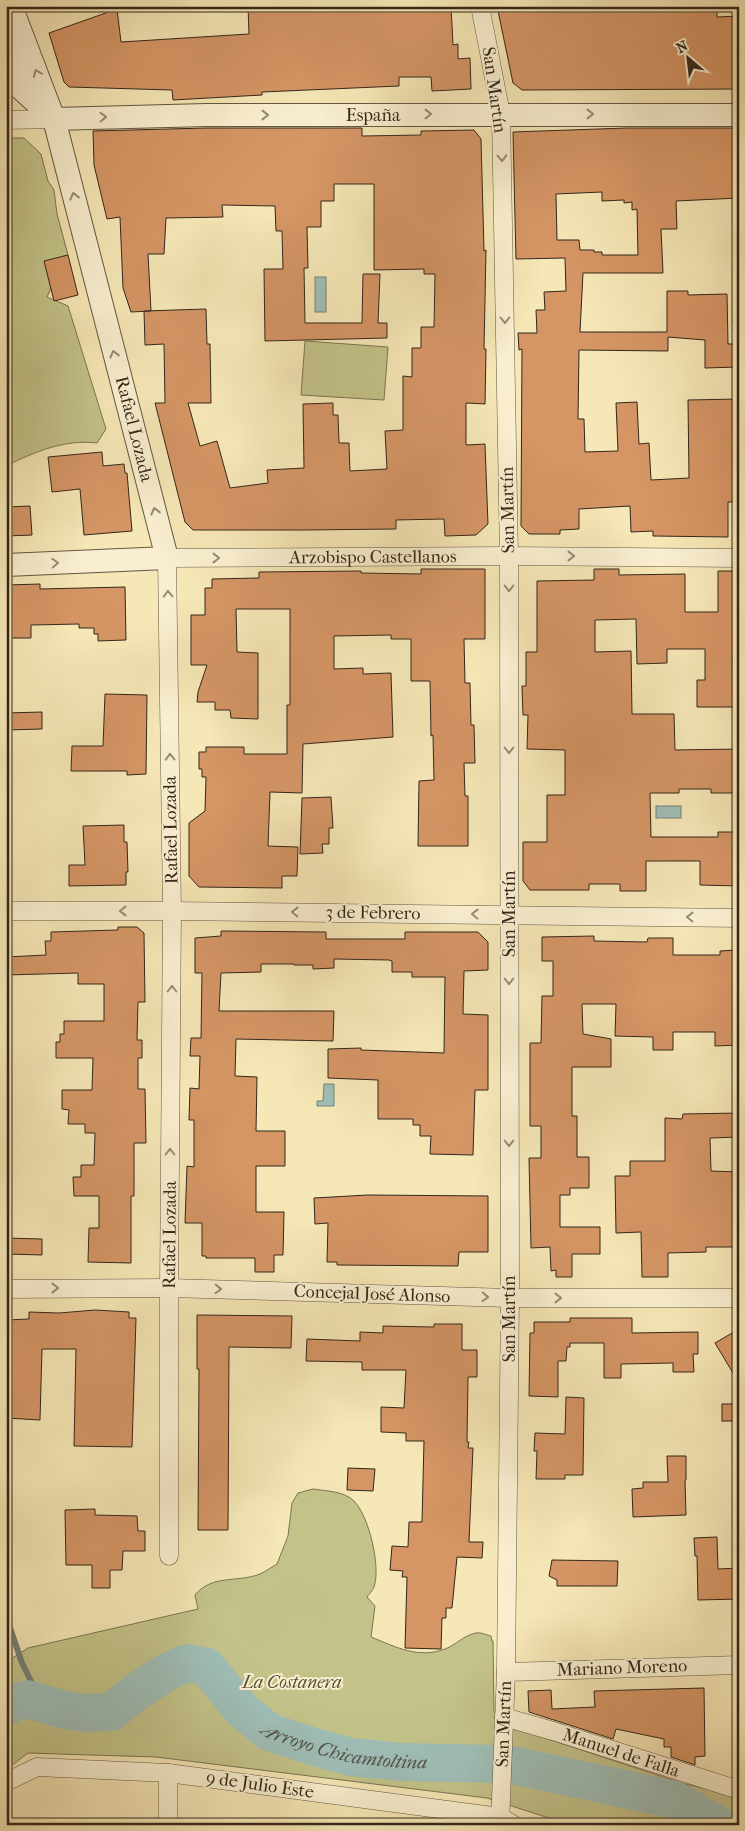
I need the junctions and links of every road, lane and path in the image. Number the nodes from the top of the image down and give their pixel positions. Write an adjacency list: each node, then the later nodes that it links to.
1 (11, 6): 6 (street, Rafael Lozada, one-way to 1)
2 (480, 6): 4 (street, San Martín)
3 (6, 50): 6 (street)
4 (501, 114): 5 (street, España, one-way to 5); 6 (street, España, one-way to 4); 8 (street, San Martín, one-way to 8)
5 (739, 115)
6 (54, 119): 7 (street, España); 9 (street, Rafael Lozada, one-way to 6)
7 (6, 120)
8 (509, 556): 9 (street, Arzobispo Castellanos, one-way to 8); 10 (street, Arzobispo Castellanos, one-way to 10); 14 (street, San Martín, one-way to 14)
9 (167, 558): 11 (street, Arzobispo Castellanos, one-way to 9); 12 (street, Rafael Lozada, one-way to 9)
10 (739, 558)
11 (6, 565)
12 (172, 910): 13 (street, 3 de Febrero, one-way to 13); 14 (street, 3 de Febrero, one-way to 12); 16 (street, Rafael Lozada, one-way to 12)
13 (6, 911)
14 (509, 915): 15 (street, 3 de Febrero, one-way to 14); 18 (street, San Martín, one-way to 18)
15 (739, 918)
16 (169, 1288): 17 (street, Concejal José Alonso, one-way to 16); 18 (street, Concejal José Alonso, one-way to 18); 20 (street, Rafael Lozada)
17 (6, 1289)
18 (510, 1298): 19 (street, Concejal José Alonso, one-way to 19); 22 (street, San Martín)
19 (739, 1298)
20 (169, 1556)
21 (739, 1664): 22 (street, Mariano Moreno)
22 (506, 1672): 23 (street, San Martín)
23 (504, 1723): 26 (street, Manuel de Falla); 27 (street, San Martín)
24 (168, 1773): 25 (street, 9 de Julio Este); 27 (street, 9 de Julio Este); 28 (street)
25 (6, 1782)
26 (739, 1790)
27 (504, 1819)
28 (168, 1825)

